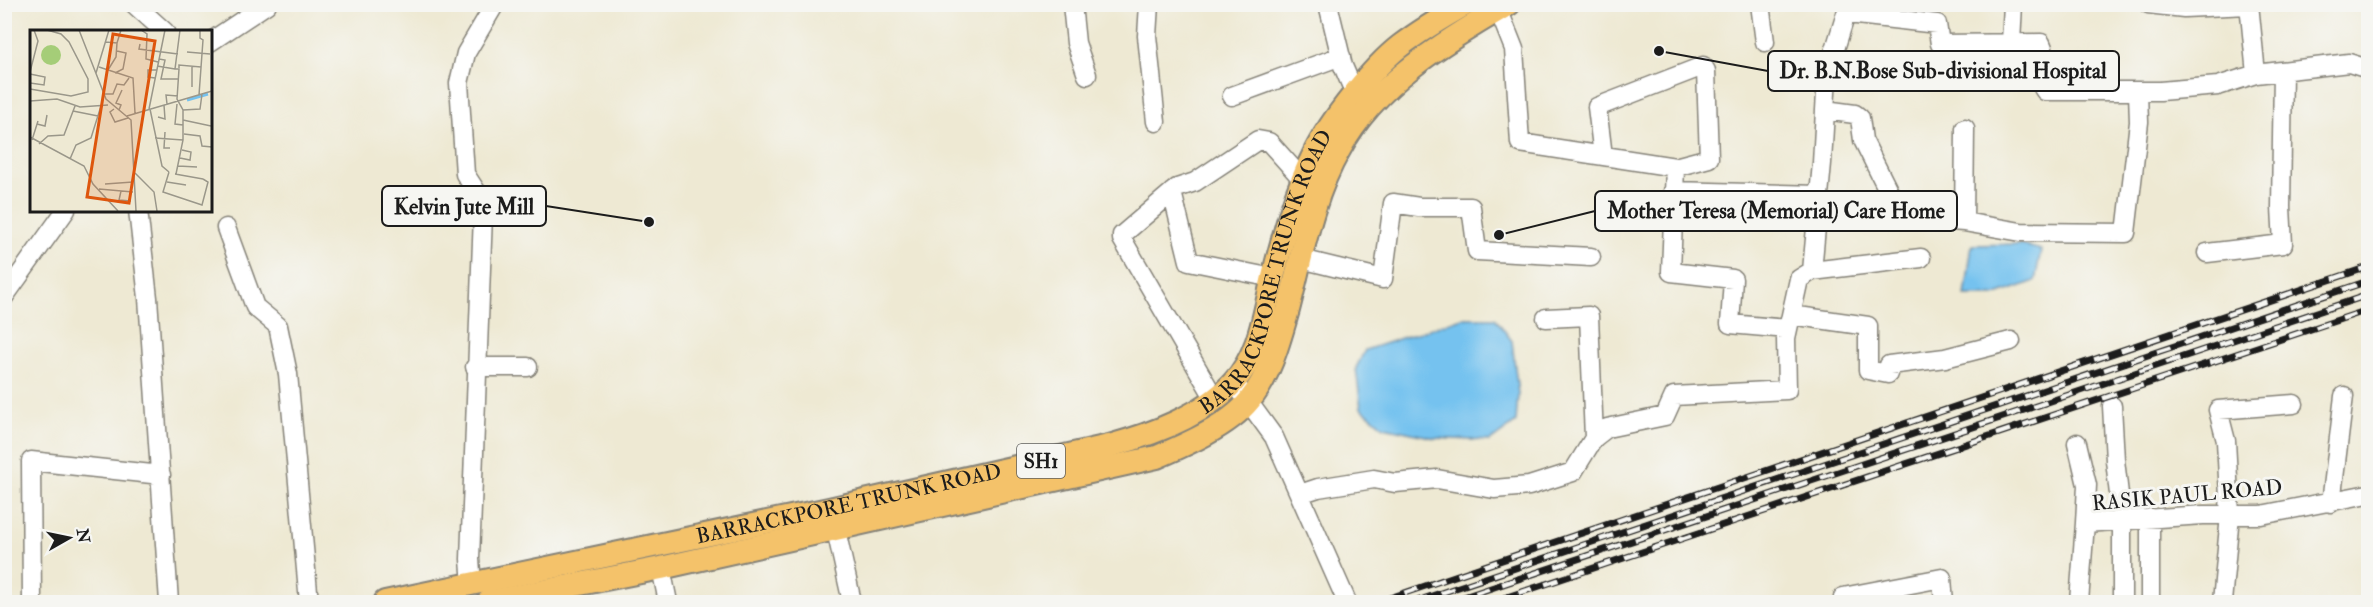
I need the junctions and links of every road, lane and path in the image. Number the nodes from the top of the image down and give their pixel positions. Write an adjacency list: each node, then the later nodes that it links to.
1 (134, 4): 14 (street)
2 (267, 4): 15 (street)
3 (495, 4): 49 (street)
4 (1072, 4): 21 (street)
5 (1149, 4): 27 (street)
6 (1328, 4): 18 (street)
7 (1466, 4): 24 (main road, BARRACKPORE TRUNK ROAD / SH1)
8 (1760, 4): 16 (street)
9 (2013, 4): 17 (street)
10 (2148, 4): 11 (street)
11 (2249, 5): 22 (street)
12 (1504, 8): 29 (street); 42 (main road, BARRACKPORE TRUNK ROAD / SH1)
13 (1849, 9): 17 (street); 26 (street)
14 (163, 30)
15 (212, 41)
16 (1765, 42)
17 (2011, 43): 23 (street)
18 (1341, 56): 24 (street); 25 (street)
19 (2368, 69): 20 (street)
20 (2283, 71): 22 (street); 39 (street)
21 (1087, 75)
22 (2256, 75): 23 (street)
23 (2138, 92): 37 (street)
24 (1355, 93): 31 (main road, BARRACKPORE TRUNK ROAD / SH1)
25 (1232, 96)
26 (1825, 110): 34 (street); 37 (street)
27 (1156, 122)
28 (1965, 128): 37 (street)
29 (1603, 156): 30 (street); 30 (street)
30 (1675, 166): 32 (street)
31 (1303, 180): 33 (street); 44 (main road, BARRACKPORE TRUNK ROAD / SH1)
32 (1673, 191): 34 (street); 47 (street)
33 (1173, 192): 44 (street); 53 (street)
34 (1819, 195): 43 (street)
35 (65, 212): 45 (street)
36 (138, 212): 59 (street)
37 (1964, 222)
38 (226, 228): 72 (street)
39 (2207, 253)
40 (1591, 257): 42 (street)
41 (1922, 258): 43 (street)
42 (1301, 259): 54 (main road, BARRACKPORE TRUNK ROAD / SH1)
43 (1812, 271): 47 (street)
44 (1273, 278): 51 (main road, BARRACKPORE TRUNK ROAD / SH1)
45 (4, 297)
46 (1546, 318): 57 (street)
47 (1789, 322): 48 (street); 57 (street)
48 (2011, 341)
49 (476, 367): 50 (street); 69 (street)
50 (528, 367)
51 (1234, 382): 53 (main road, BARRACKPORE TRUNK ROAD / SH1); 54 (street)
52 (2344, 396): 62 (street)
53 (1215, 399): 69 (main road, BARRACKPORE TRUNK ROAD / SH1)
54 (1249, 402): 60 (street); 67 (main road, BARRACKPORE TRUNK ROAD / SH1)
55 (2294, 404): 63 (street)
56 (2112, 406): 65 (street)
57 (1594, 438): 60 (street)
58 (2077, 443): 66 (street)
59 (161, 475): 70 (street); 71 (street)
60 (1300, 494): 77 (street)
61 (2368, 494): 62 (street, RASIK PAUL ROAD)
62 (2331, 502): 63 (street, RASIK PAUL ROAD)
63 (2230, 515): 64 (street, RASIK PAUL ROAD); 83 (street)
64 (2150, 518): 65 (street, RASIK PAUL ROAD); 82 (street)
65 (2122, 520): 66 (street, RASIK PAUL ROAD); 81 (street)
66 (2085, 523): 80 (street, RASIK PAUL ROAD)
67 (836, 530): 68 (main road, BARRACKPORE TRUNK ROAD / SH1); 76 (street)
68 (661, 568): 74 (main road, BARRACKPORE TRUNK ROAD / SH1); 75 (street)
69 (472, 585): 73 (main road, BARRACKPORE TRUNK ROAD / SH1)
70 (32, 603)
71 (169, 603)
72 (309, 603)
73 (385, 603)
74 (488, 603)
75 (668, 603)
76 (852, 603)
77 (1347, 603)
78 (1843, 603): 79 (street)
79 (1944, 603)
80 (2079, 603)
81 (2122, 603)
82 (2150, 603)
83 (2222, 603)

